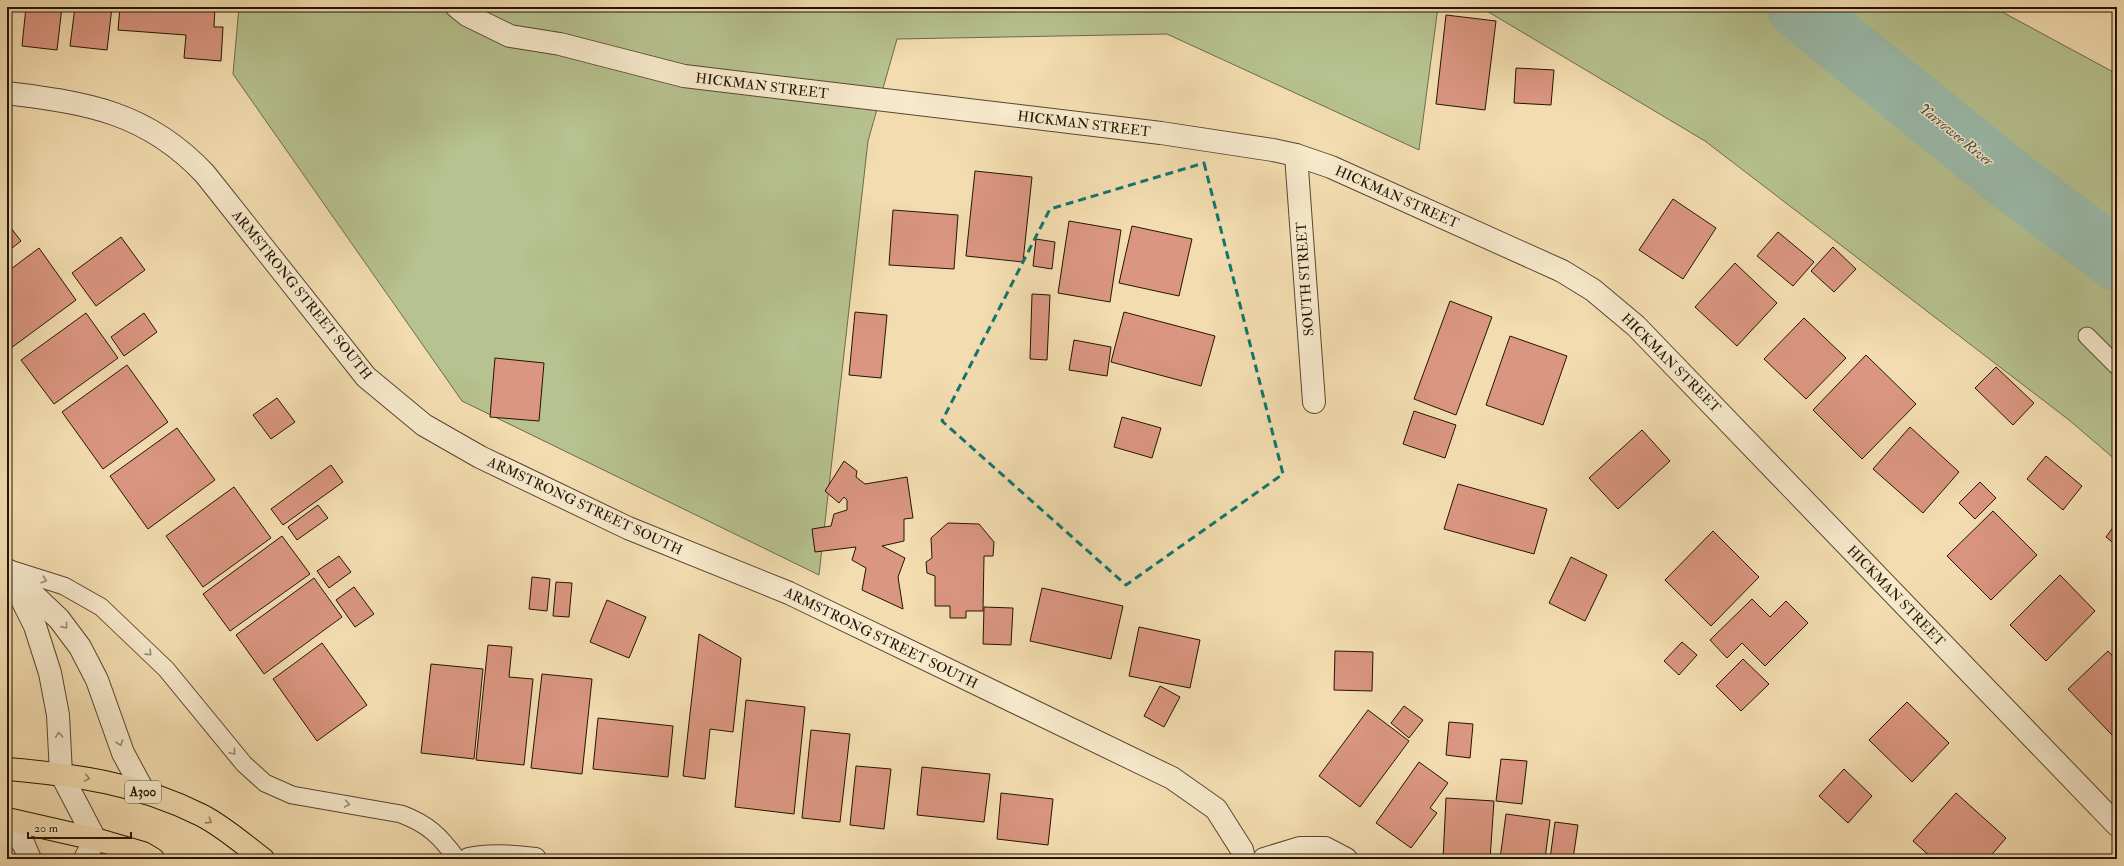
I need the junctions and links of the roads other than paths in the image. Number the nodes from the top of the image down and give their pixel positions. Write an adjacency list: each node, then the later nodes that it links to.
1 (457, 7): 3 (street, HICKMAN STREET)
2 (7, 93): 21 (street, ARMSTRONG STREET SOUTH)
3 (1296, 155): 6 (street, SOUTH STREET); 12 (street, HICKMAN STREET)
4 (2087, 336): 5 (lane)
5 (2117, 366)
6 (1314, 402)
7 (7, 569): 9 (street, one-way to 7); 10 (street, one-way to 10); 18 (lane, one-way to 18)
8 (7, 769): 9 (highway, A300)
9 (61, 774): 10 (highway, A300, one-way to 10); 13 (street)
10 (144, 792): 17 (highway, A300, one-way to 17)
11 (7, 820): 13 (highway); 14 (street)
12 (2117, 825)
13 (95, 839): 15 (street); 16 (highway)
14 (30, 859)
15 (85, 859)
16 (153, 859)
17 (263, 859)
18 (457, 859)
19 (469, 859): 20 (street)
20 (535, 859)
21 (1244, 859)
22 (1264, 859): 23 (street)
23 (1346, 859)

